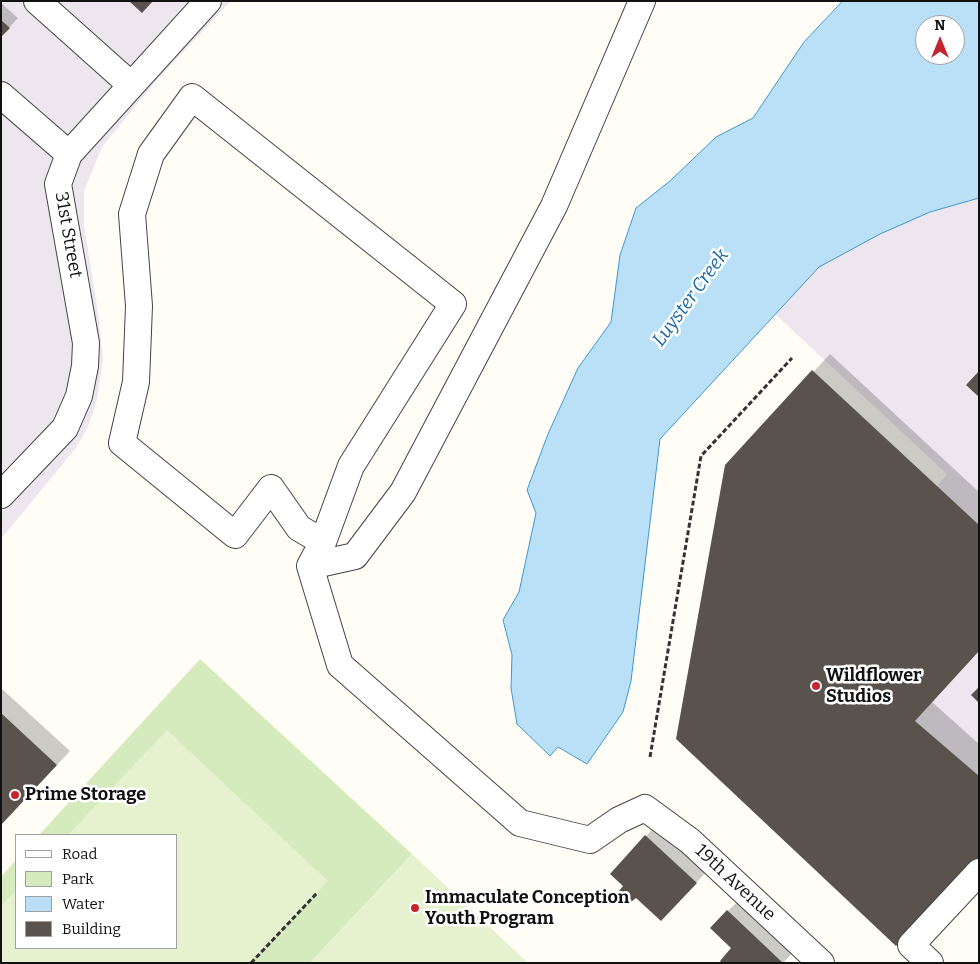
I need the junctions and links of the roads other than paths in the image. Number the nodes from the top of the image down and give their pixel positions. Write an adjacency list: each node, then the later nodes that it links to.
1 (37, 1): 4 (street)
2 (208, 1): 4 (street, 31st Street)
3 (642, 1): 9 (street)
4 (131, 85): 6 (street, 31st Street)
5 (1, 95): 6 (street)
6 (69, 154): 7 (street, 31st Street)
7 (1, 495)
8 (323, 542): 8 (street); 9 (street)
9 (310, 566): 11 (street, 19th Avenue)
10 (979, 872): 12 (street)
11 (821, 963)
12 (930, 963)

